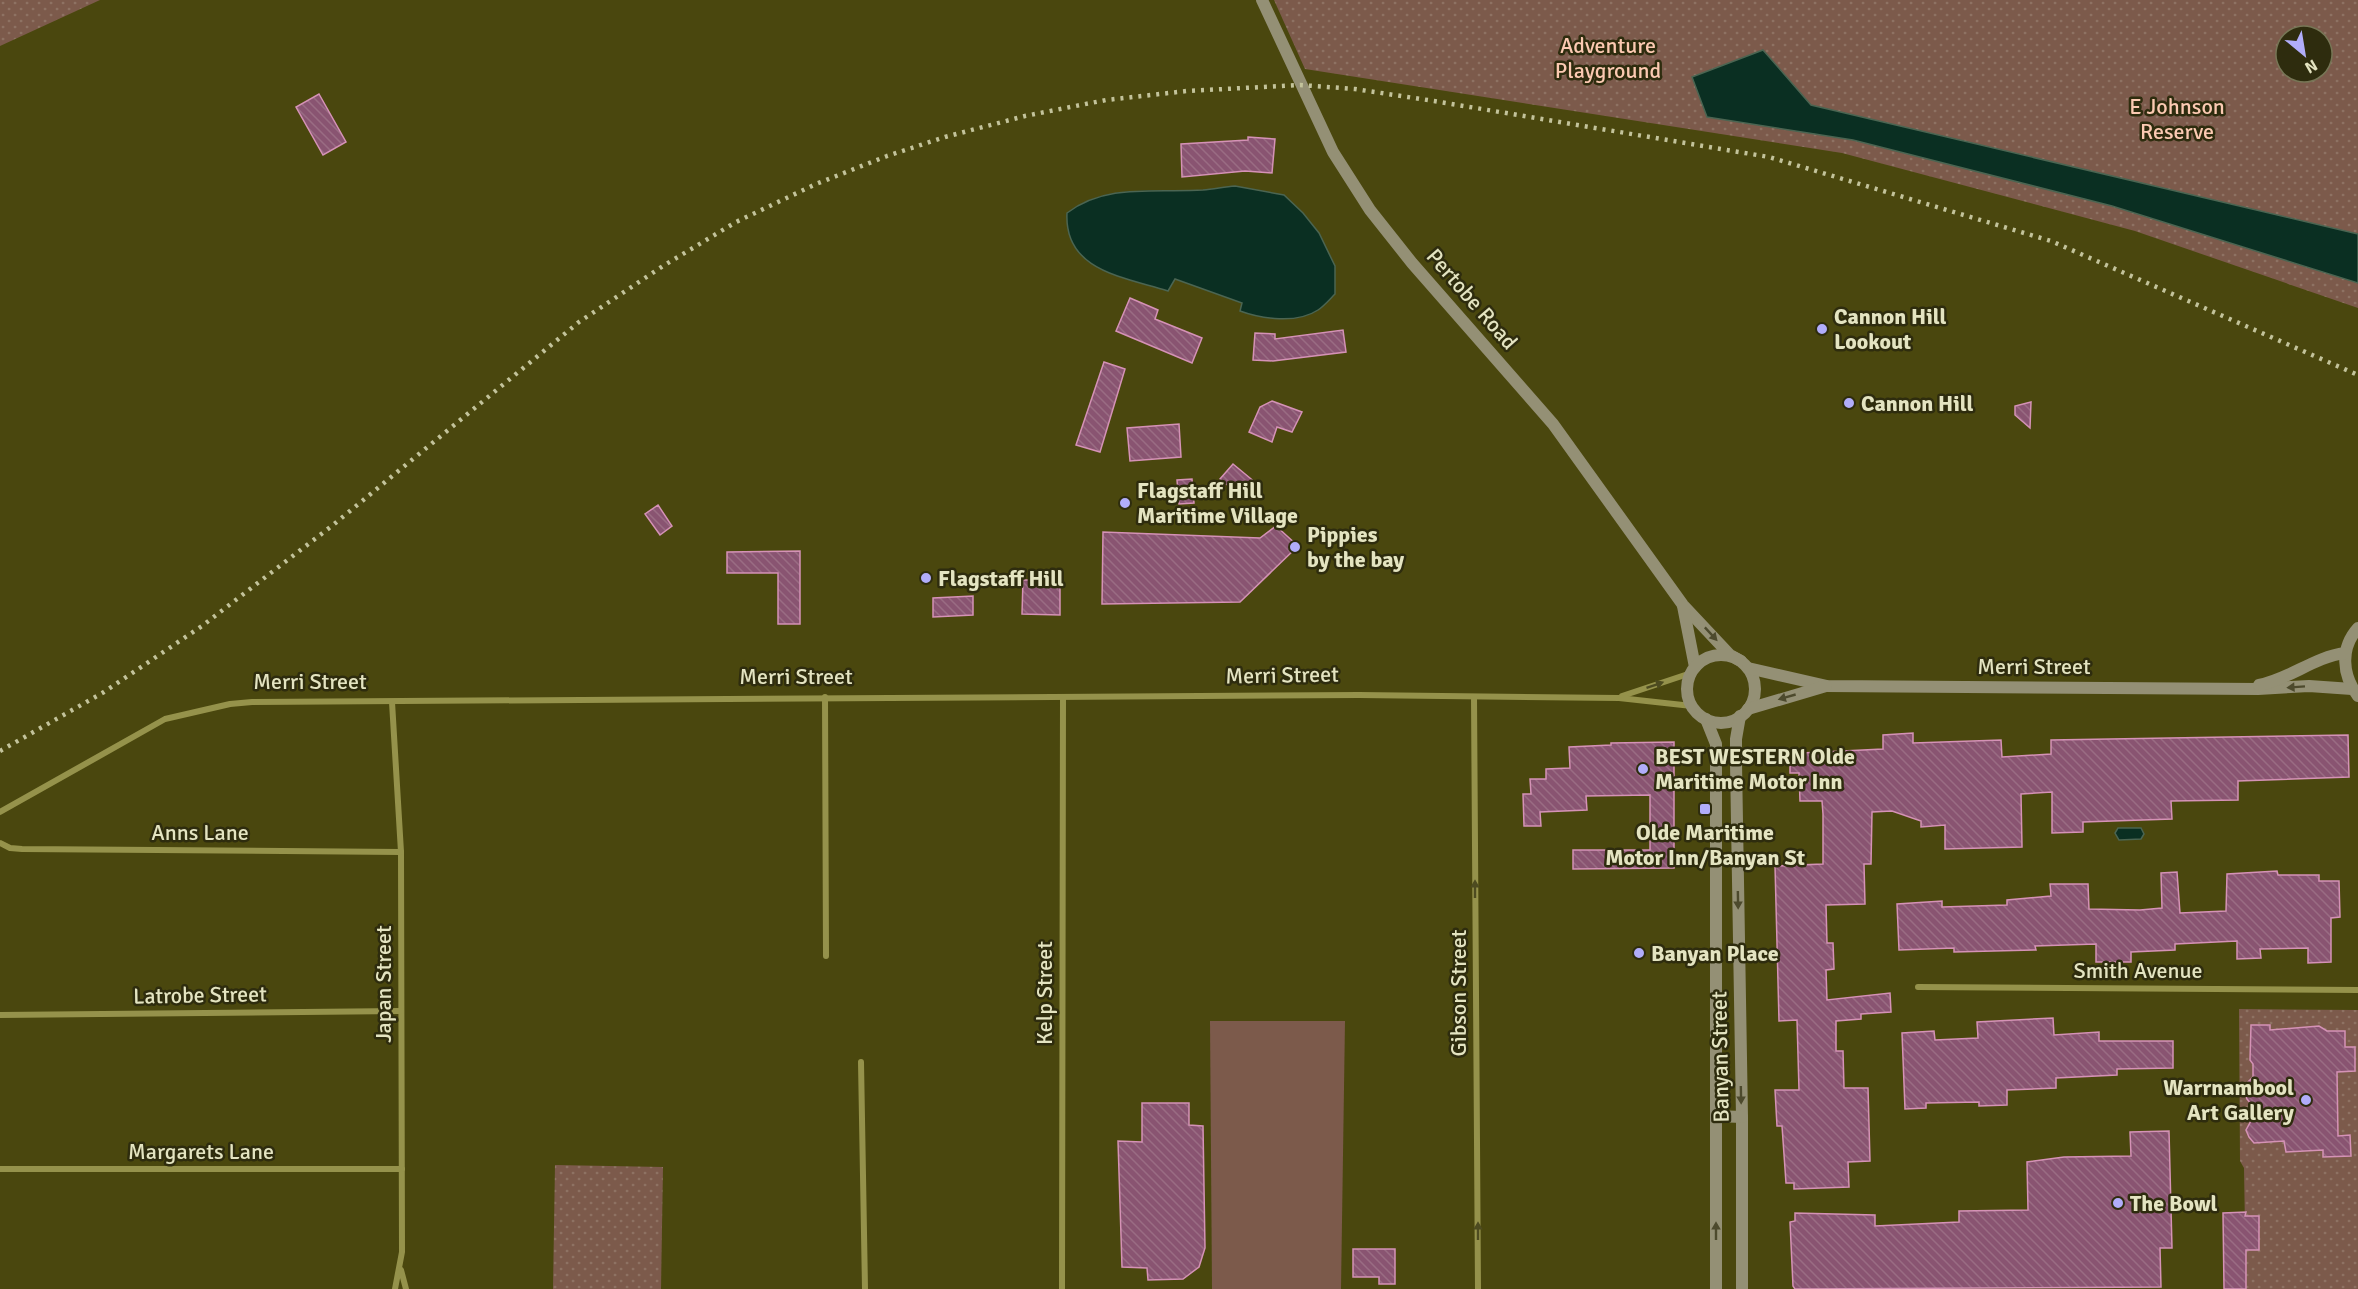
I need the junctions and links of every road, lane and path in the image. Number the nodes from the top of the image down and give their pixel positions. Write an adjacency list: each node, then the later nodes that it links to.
1 (1262, 0): 2 (street, Pertobe Road)
2 (1683, 605): 5 (street, Pertobe Road, one-way to 5); 6 (street, Pertobe Road)
3 (2358, 627): 4 (street)
4 (2345, 653): 8 (street, Merri Street); 9 (street, Merri Street)
5 (1744, 665): 6 (street); 7 (street, Merri Street); 16 (street)
6 (1693, 670): 13 (street, Merri Street, one-way to 6); 15 (street)
7 (1827, 686): 8 (street, Merri Street); 16 (street, Merri Street, one-way to 16)
8 (2240, 689): 9 (street, Merri Street, one-way to 8)
9 (2355, 693)
10 (825, 697): 11 (street, Merri Street); 14 (street, Merri Street); 21 (street)
11 (1063, 697): 12 (street, Merri Street); 35 (street, Kelp Street)
12 (1474, 697): 13 (street, Merri Street); 36 (street, Gibson Street, one-way to 12)
13 (1619, 698): 15 (street, Merri Street)
14 (392, 702): 18 (street, Merri Street); 20 (street, Japan Street)
15 (1692, 706): 17 (street)
16 (1744, 713): 17 (street); 28 (street, Banyan Street, one-way to 28)
17 (1706, 719): 27 (street, Banyan Street)
18 (0, 812)
19 (0, 843): 20 (street, Anns Lane)
20 (401, 852): 24 (street, Japan Street)
21 (826, 956)
22 (1918, 987): 23 (street, Smith Avenue)
23 (2358, 990)
24 (401, 1011): 25 (street, Latrobe Street); 30 (street, Japan Street)
25 (0, 1015)
26 (861, 1062): 34 (street)
27 (1716, 1116): 28 (street); 37 (street, Banyan Street, one-way to 27)
28 (1742, 1117): 38 (street, Banyan Street)
29 (0, 1169): 30 (street, Margarets Lane)
30 (402, 1169): 31 (street, Japan Street)
31 (401, 1266): 32 (street, Japan Street); 33 (street, Japan Street)
32 (395, 1289)
33 (406, 1289)
34 (865, 1289)
35 (1062, 1289)
36 (1478, 1289)
37 (1716, 1289)
38 (1742, 1289)

